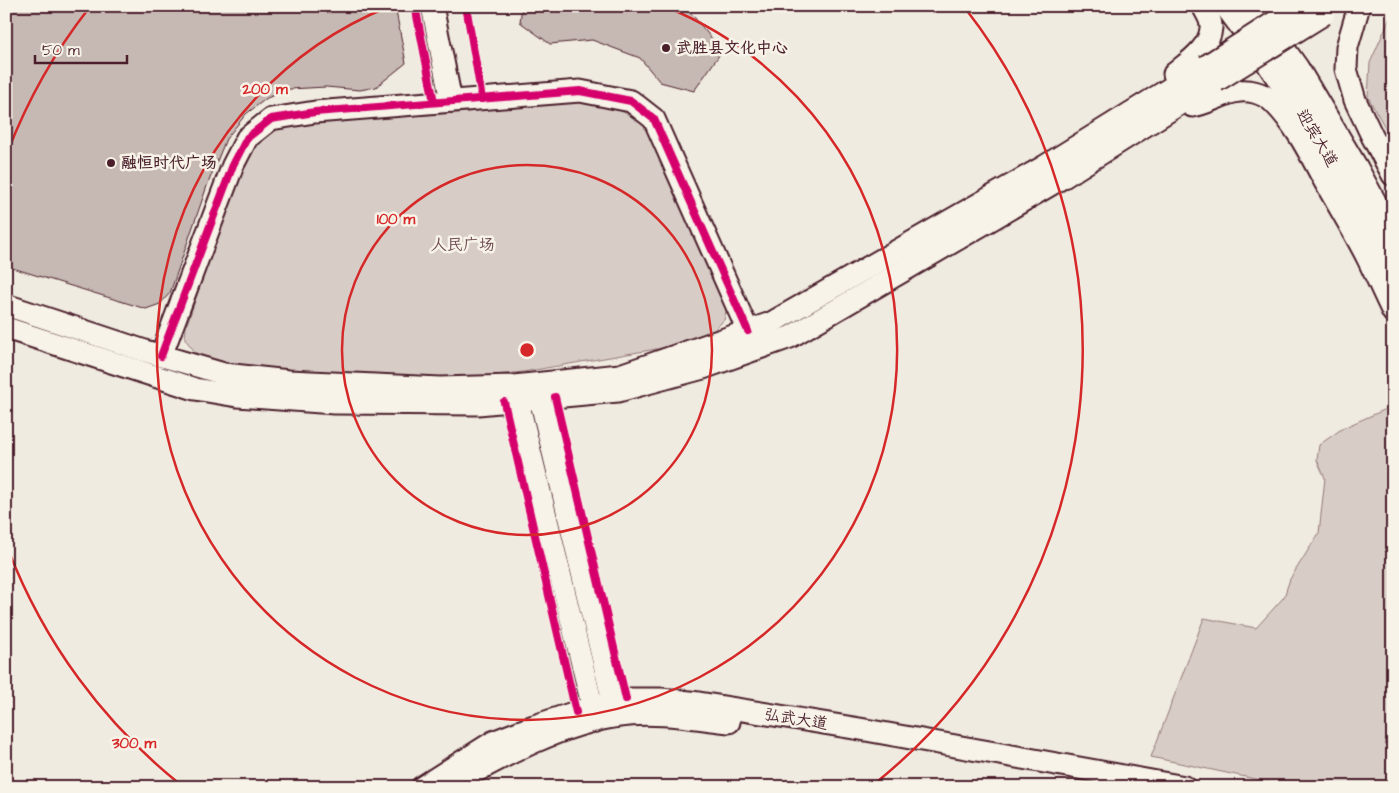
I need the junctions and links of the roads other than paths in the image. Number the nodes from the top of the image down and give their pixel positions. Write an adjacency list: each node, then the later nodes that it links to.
1 (432, 6): 10 (main road)
2 (443, 6): 10 (main road)
3 (1203, 6): 11 (main road)
4 (1227, 6): 14 (main road, 迎宾大道)
5 (1252, 6): 13 (main road, 迎宾大道)
6 (1300, 6): 9 (main road, bridge)
7 (1359, 6): 12 (main road)
8 (1329, 10): 9 (main road, bridge)
9 (1211, 74): 11 (main road)
10 (456, 101): 18 (main road); 19 (main road)
11 (1166, 102): 16 (main road); 18 (main road); 20 (main road)
12 (1393, 175)
13 (1393, 238)
14 (1393, 278)
15 (6, 305): 19 (main road)
16 (1393, 312)
17 (6, 328): 21 (main road)
18 (748, 331): 20 (main road)
19 (161, 356): 21 (main road)
20 (538, 391): 21 (main road); 22 (main road)
21 (516, 393): 23 (main road)
22 (614, 709): 23 (main road, 弘武大道); 26 (main road, 弘武大道); 27 (main road, 弘武大道)
23 (594, 714): 24 (main road, 弘武大道); 25 (main road, 弘武大道)
24 (422, 787)
25 (447, 787)
26 (1120, 787)
27 (1185, 787)

